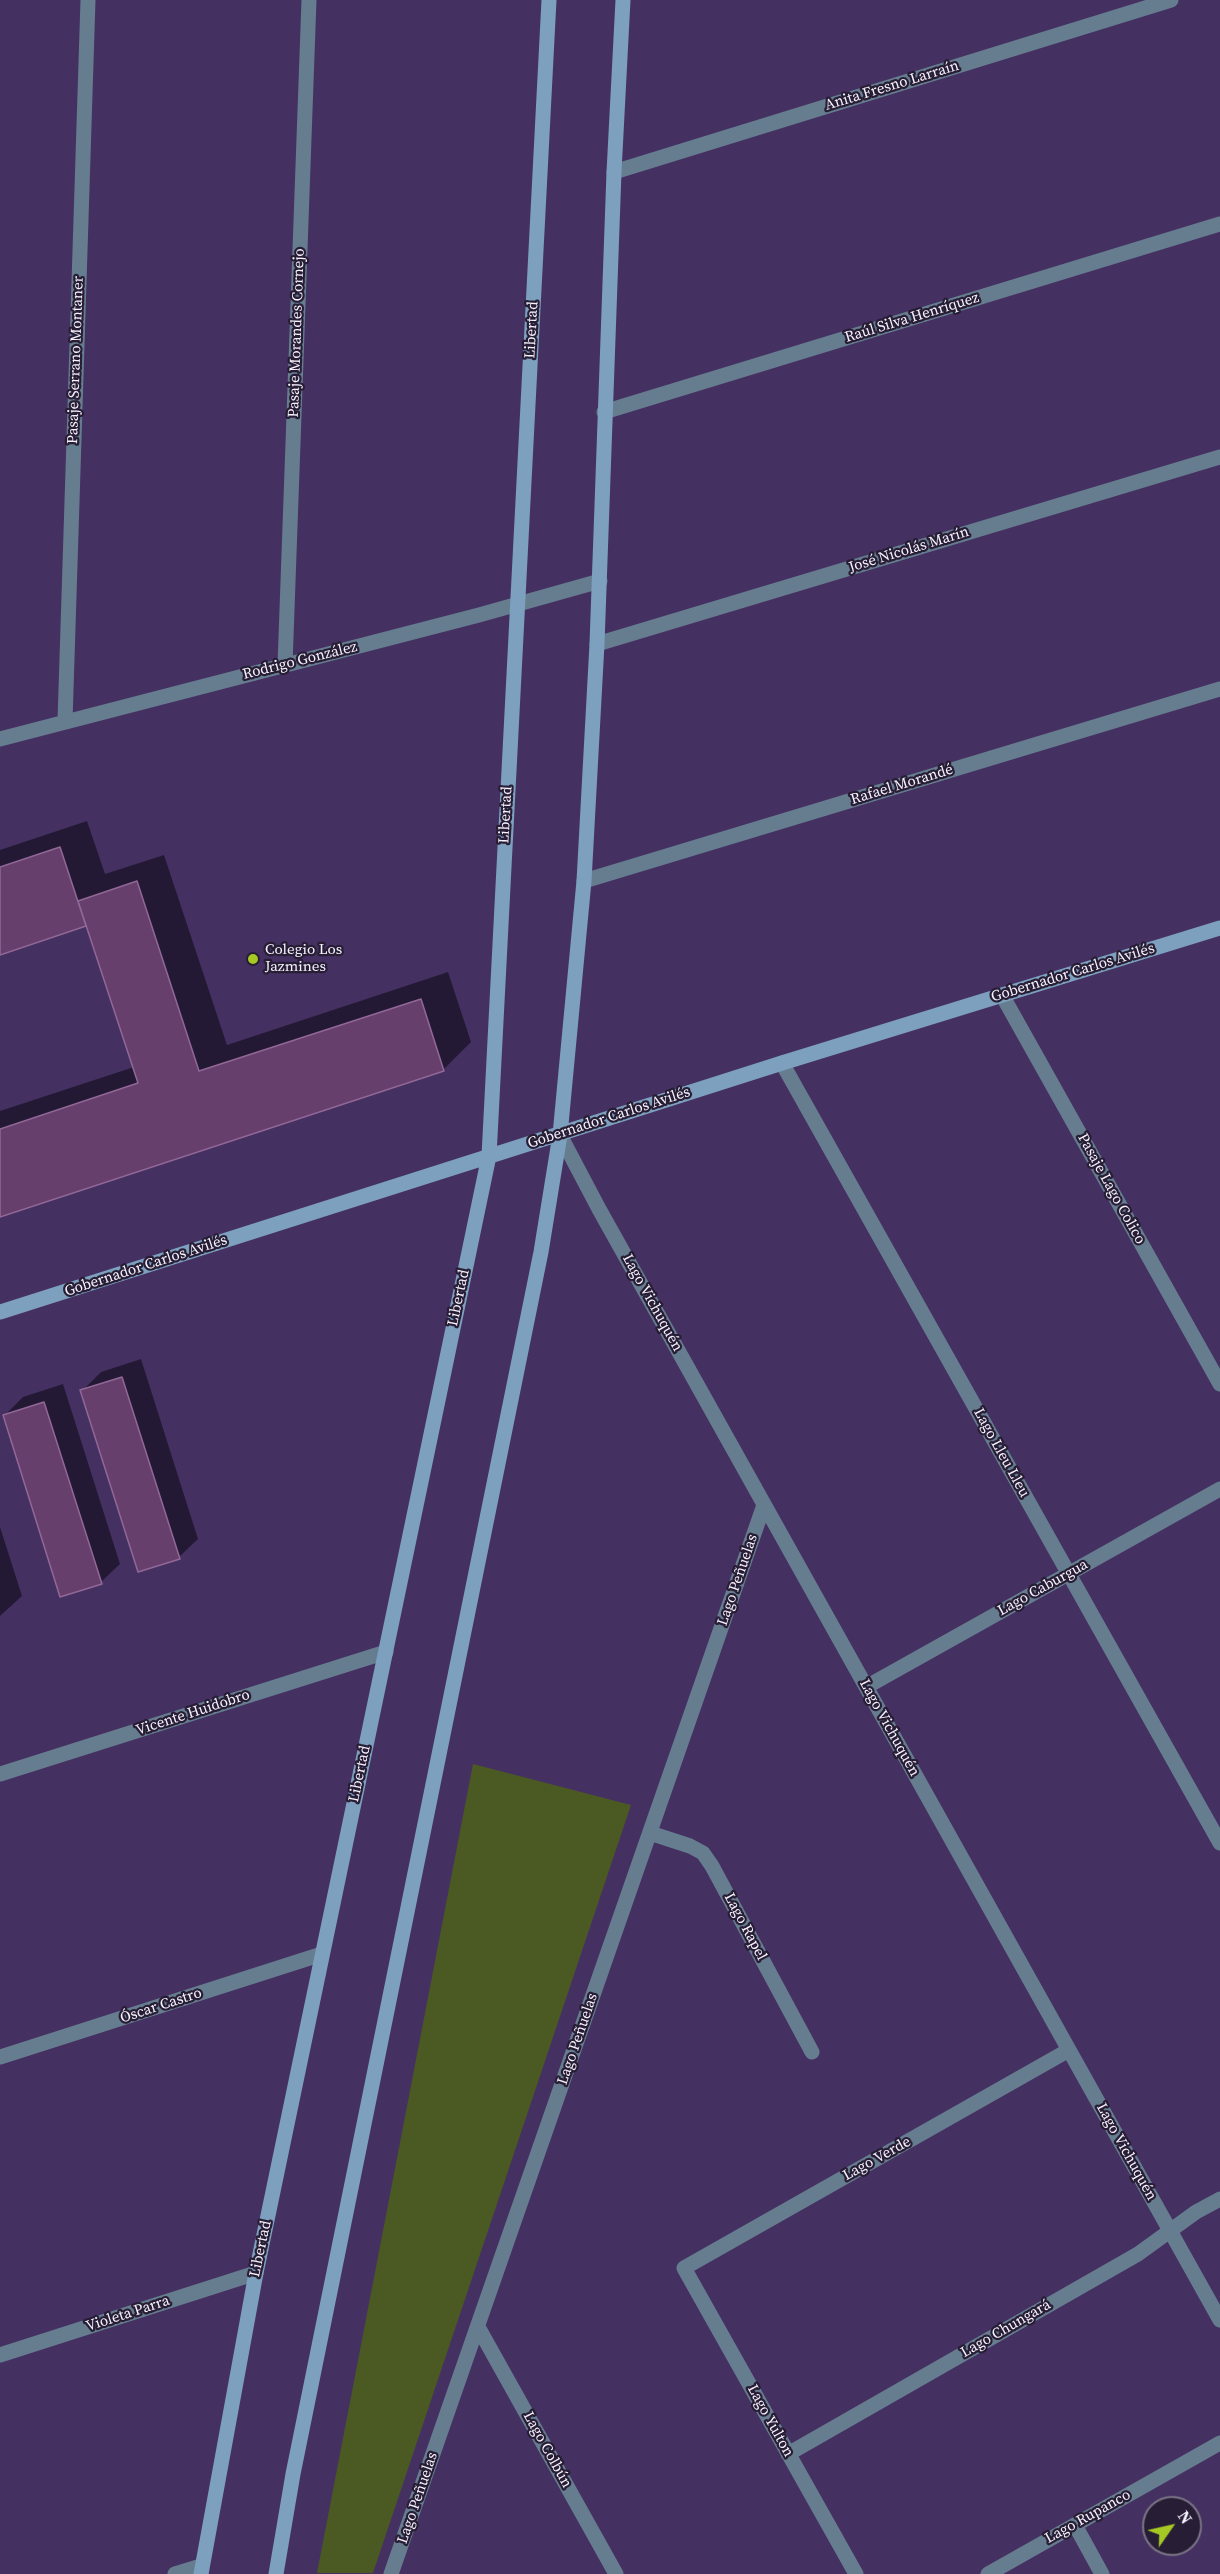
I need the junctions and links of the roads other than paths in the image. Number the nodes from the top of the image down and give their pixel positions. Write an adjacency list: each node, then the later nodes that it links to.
1 (88, 0): 15 (street, Pasaje Serrano Montaner)
2 (309, 0): 13 (street, Pasaje Morandes Cornejo)
3 (549, 0): 11 (street, Libertad)
4 (623, 0): 6 (street)
5 (1171, 0): 6 (street, Anita Fresno Larraín)
6 (614, 172): 8 (street)
7 (1220, 224): 8 (street, Raúl Silva Henríquez)
8 (604, 412): 10 (street)
9 (1220, 457): 12 (street, José Nicolás Marín)
10 (600, 581): 11 (street, Rodrigo González); 12 (street)
11 (518, 603): 13 (street, Rodrigo González); 22 (street, Libertad)
12 (597, 644): 17 (street)
13 (285, 665): 15 (street, Rodrigo González)
14 (1220, 689): 17 (street, Rafael Morandé)
15 (65, 721): 16 (street, Rodrigo González)
16 (0, 739)
17 (584, 881): 21 (street)
18 (1219, 931): 19 (street, Gobernador Carlos Avilés)
19 (1002, 995): 20 (street, Gobernador Carlos Avilés); 24 (street, Pasaje Lago Colico)
20 (782, 1063): 21 (street, Gobernador Carlos Avilés); 27 (street, Lago Lleu Lleu)
21 (560, 1135): 22 (street, Gobernador Carlos Avilés); 26 (street, Lago Vichuquén); 49 (street)
22 (489, 1156): 23 (street, Gobernador Carlos Avilés); 28 (street, Libertad)
23 (0, 1312)
24 (1220, 1384)
25 (1220, 1489): 27 (street, Lago Caburgua)
26 (764, 1504): 29 (street, Lago Vichuquén); 31 (street, Lago Peñuelas)
27 (1069, 1574): 29 (street, Lago Caburgua); 32 (street, Lago Lleu Lleu)
28 (386, 1652): 30 (street, Vicente Huidobro); 33 (street, Libertad)
29 (866, 1687): 34 (street, Lago Vichuquén)
30 (0, 1774)
31 (650, 1833): 35 (street, Lago Rapel); 42 (street, Lago Peñuelas)
32 (1220, 1843)
33 (322, 1954): 36 (street, Óscar Castro); 40 (street, Libertad)
34 (1069, 2050): 38 (street, Lago Vichuquén); 39 (street, Lago Verde)
35 (812, 2052)
36 (0, 2057)
37 (1220, 2199): 38 (street, Lago Chungará)
38 (1170, 2231): 41 (street, Lago Vichuquén); 45 (street, Lago Chungará)
39 (684, 2268): 45 (street, Lago Yulton)
40 (256, 2273): 43 (street, Violeta Parra); 47 (street, Libertad)
41 (1220, 2320)
42 (478, 2327): 50 (street, Lago Peñuelas); 51 (street, Lago Colbún)
43 (0, 2355)
44 (1220, 2443): 46 (street, Lago Rupanco)
45 (788, 2454): 52 (street, Lago Yulton)
46 (1075, 2525): 53 (street, Lago Rupanco); 54 (street)
47 (201, 2570): 48 (street)
48 (175, 2574)
49 (276, 2574)
50 (391, 2574)
51 (616, 2574)
52 (856, 2574)
53 (988, 2574)
54 (1102, 2574)

